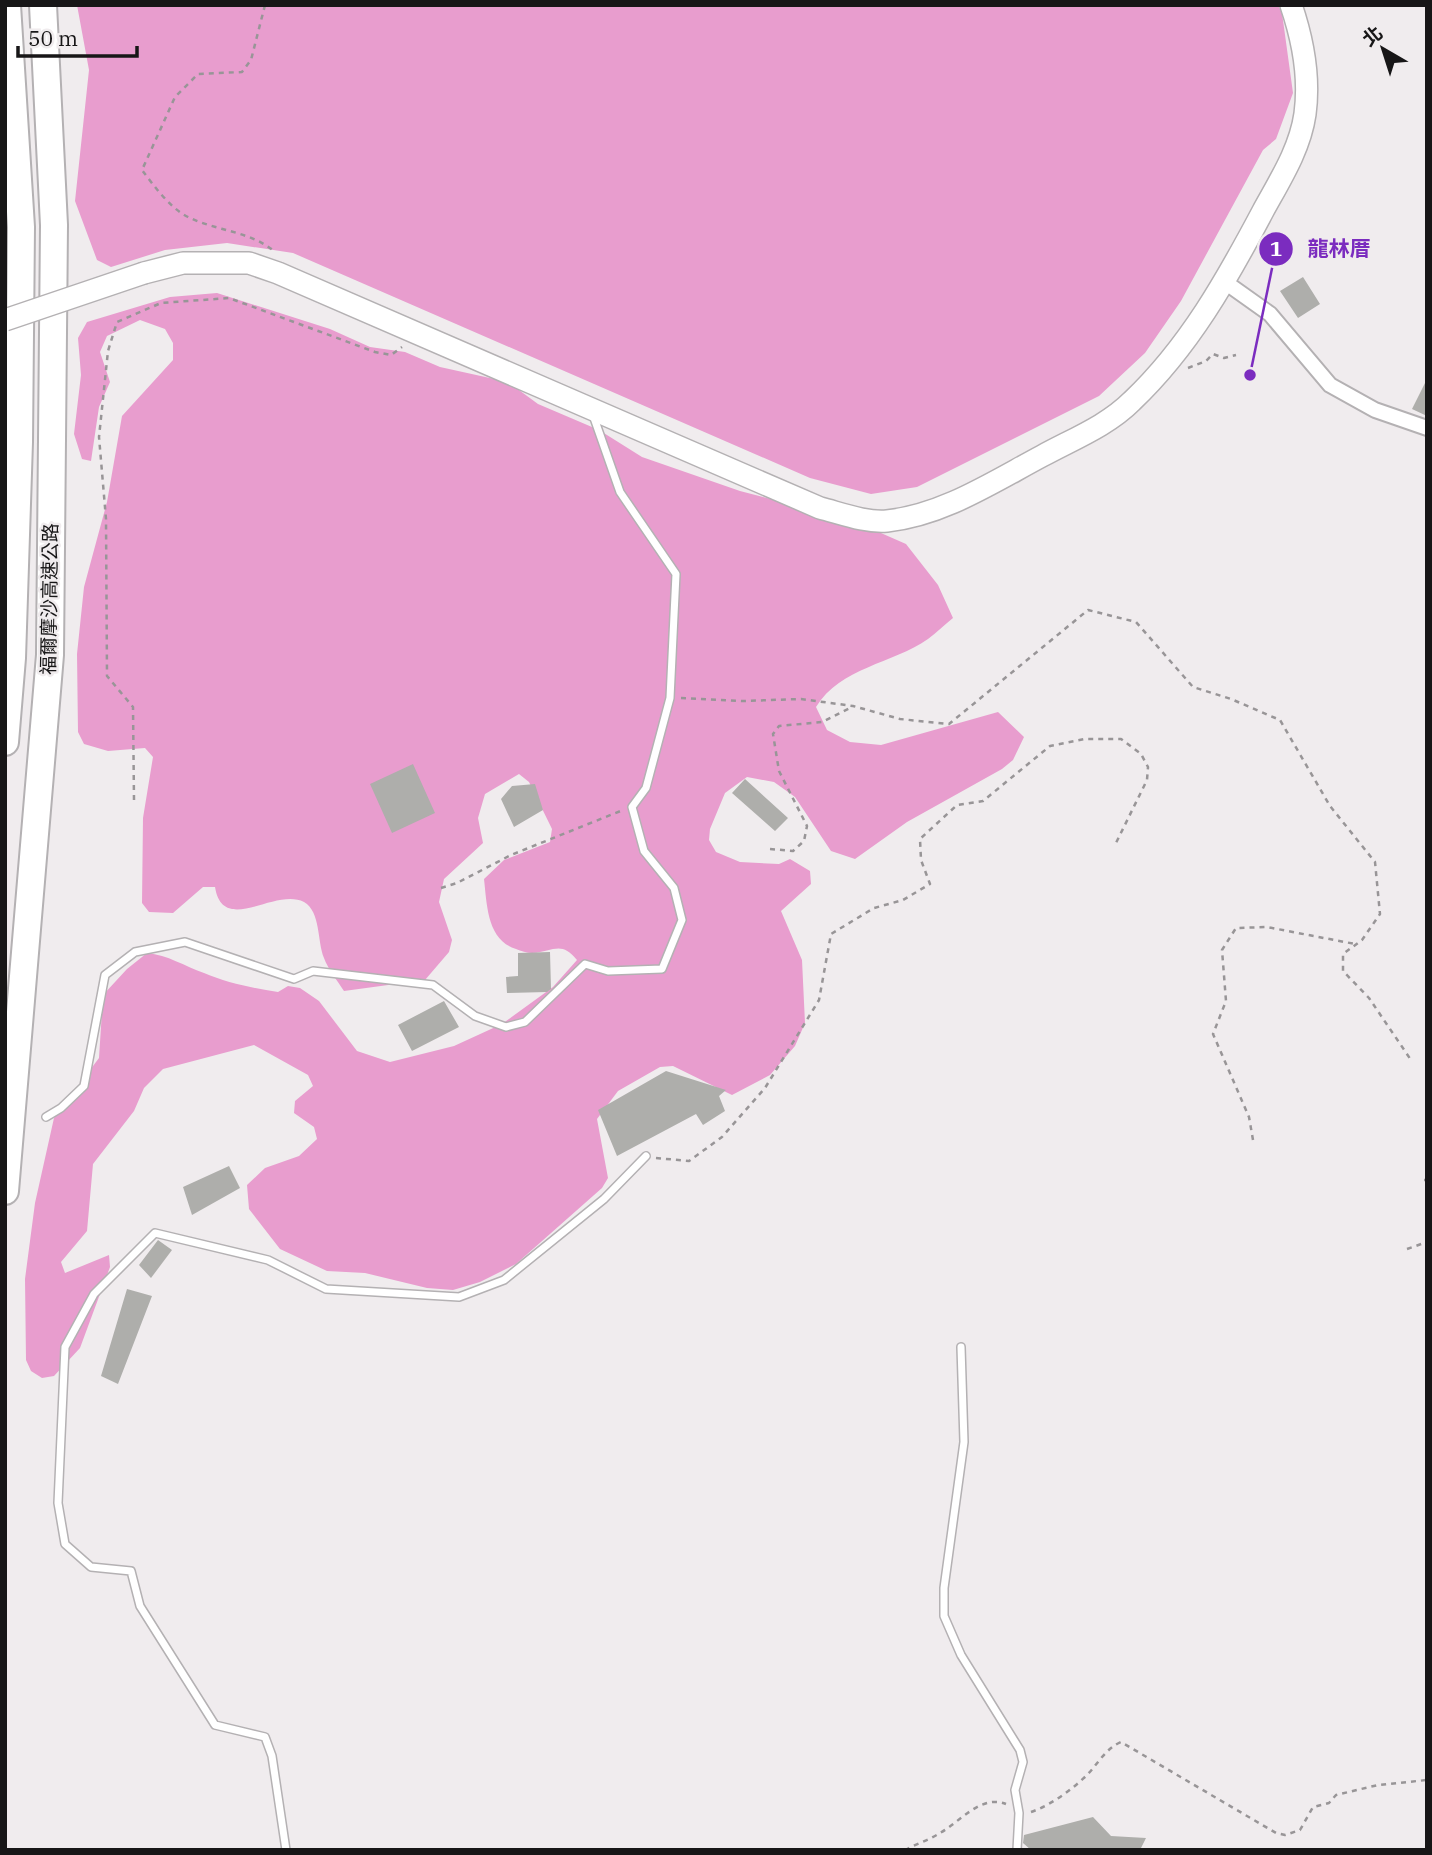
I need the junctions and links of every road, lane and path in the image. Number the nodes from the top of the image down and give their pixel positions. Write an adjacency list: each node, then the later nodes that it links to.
1 (7, 5): 15 (highway, 福爾摩沙高速公路)
2 (43, 5): 26 (highway, 福爾摩沙高速公路)
3 (265, 5): 5 (path)
4 (1291, 5): 6 (street)
5 (282, 258)
6 (1225, 282): 11 (street); 12 (street)
7 (5, 320): 8 (street, bridge)
8 (422, 334): 11 (street); 16 (path)
9 (1236, 355): 10 (path)
10 (1182, 373)
11 (591, 408): 13 (lane)
12 (1427, 428)
13 (670, 698): 14 (path); 17 (lane)
14 (853, 706): 19 (path); 21 (path)
15 (5, 742)
16 (135, 800)
17 (632, 807): 20 (path); 23 (lane)
18 (1115, 845): 25 (path)
19 (770, 849)
20 (441, 888)
21 (1356, 944): 22 (path); 24 (path)
22 (1411, 1060)
23 (46, 1117)
24 (1253, 1140)
25 (646, 1156): 32 (lane)
26 (5, 1191)
27 (1427, 1242): 28 (path)
28 (1407, 1248)
29 (961, 1347): 31 (lane)
30 (1427, 1780): 31 (path)
31 (1019, 1813): 33 (path); 34 (lane)
32 (286, 1850)
33 (905, 1850)
34 (1017, 1850)

